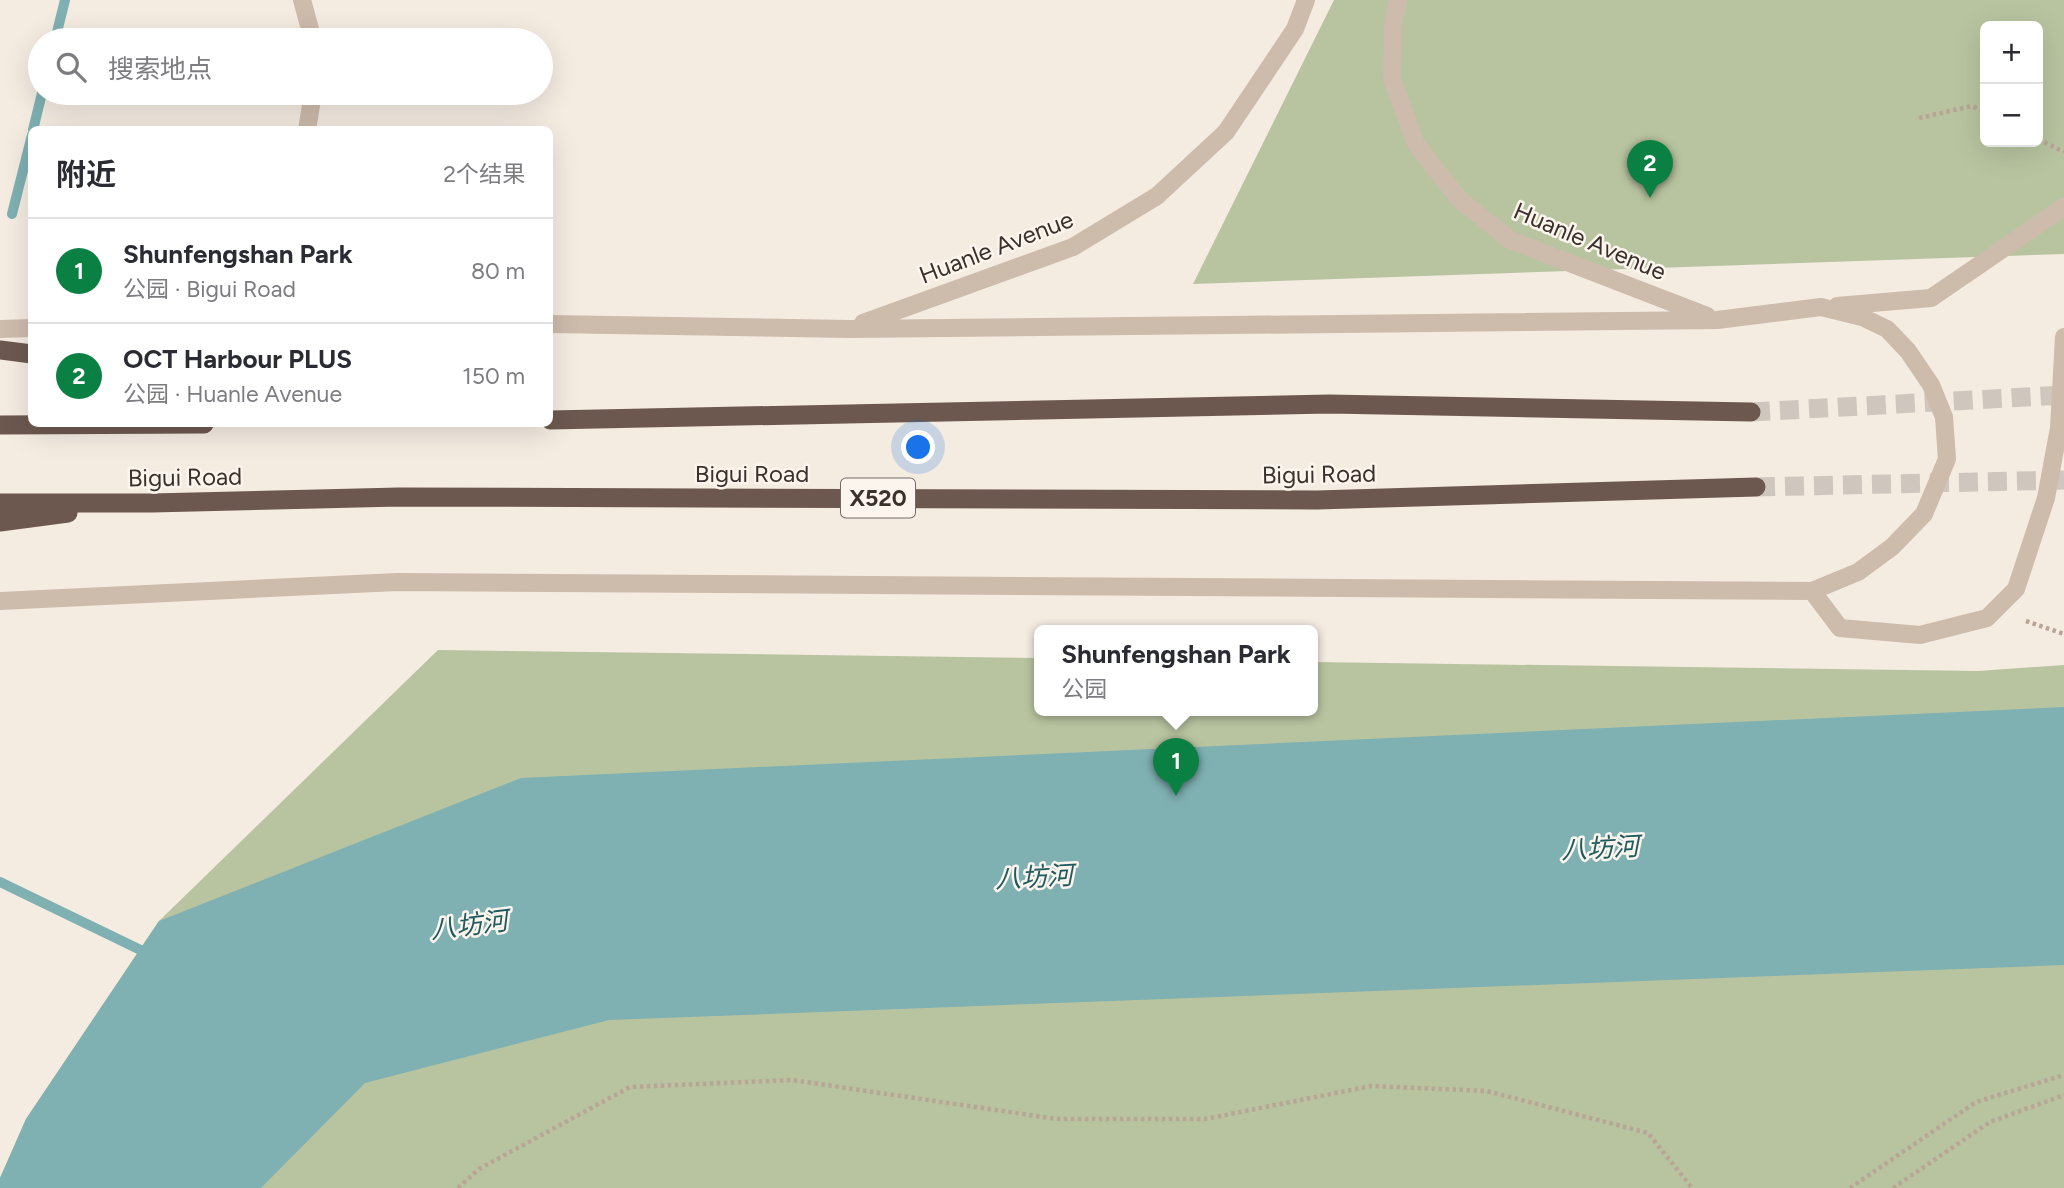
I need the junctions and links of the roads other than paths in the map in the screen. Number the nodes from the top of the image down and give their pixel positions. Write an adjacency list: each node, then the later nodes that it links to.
1 (302, 0): 4 (street)
2 (1306, 0): 13 (street, Huanle Avenue)
3 (1398, 0): 9 (street, Huanle Avenue)
4 (310, 28)
5 (311, 105): 6 (street)
6 (308, 126)
7 (2064, 207): 8 (street)
8 (1821, 307): 9 (street); 25 (street)
9 (1717, 320): 13 (street)
10 (553, 324): 13 (street)
11 (28, 328): 12 (street)
12 (0, 329)
13 (849, 329)
14 (2064, 337): 25 (street)
15 (0, 350): 16 (highway)
16 (28, 354)
17 (1751, 412): 18 (highway)
18 (553, 418)
19 (0, 425): 20 (highway)
20 (28, 425)
21 (1756, 487): 23 (highway, Bigui Road / X520)
22 (0, 503): 23 (highway, Bigui Road / X520)
23 (152, 503): 24 (highway)
24 (0, 522)
25 (1812, 591): 26 (street)
26 (0, 601)

